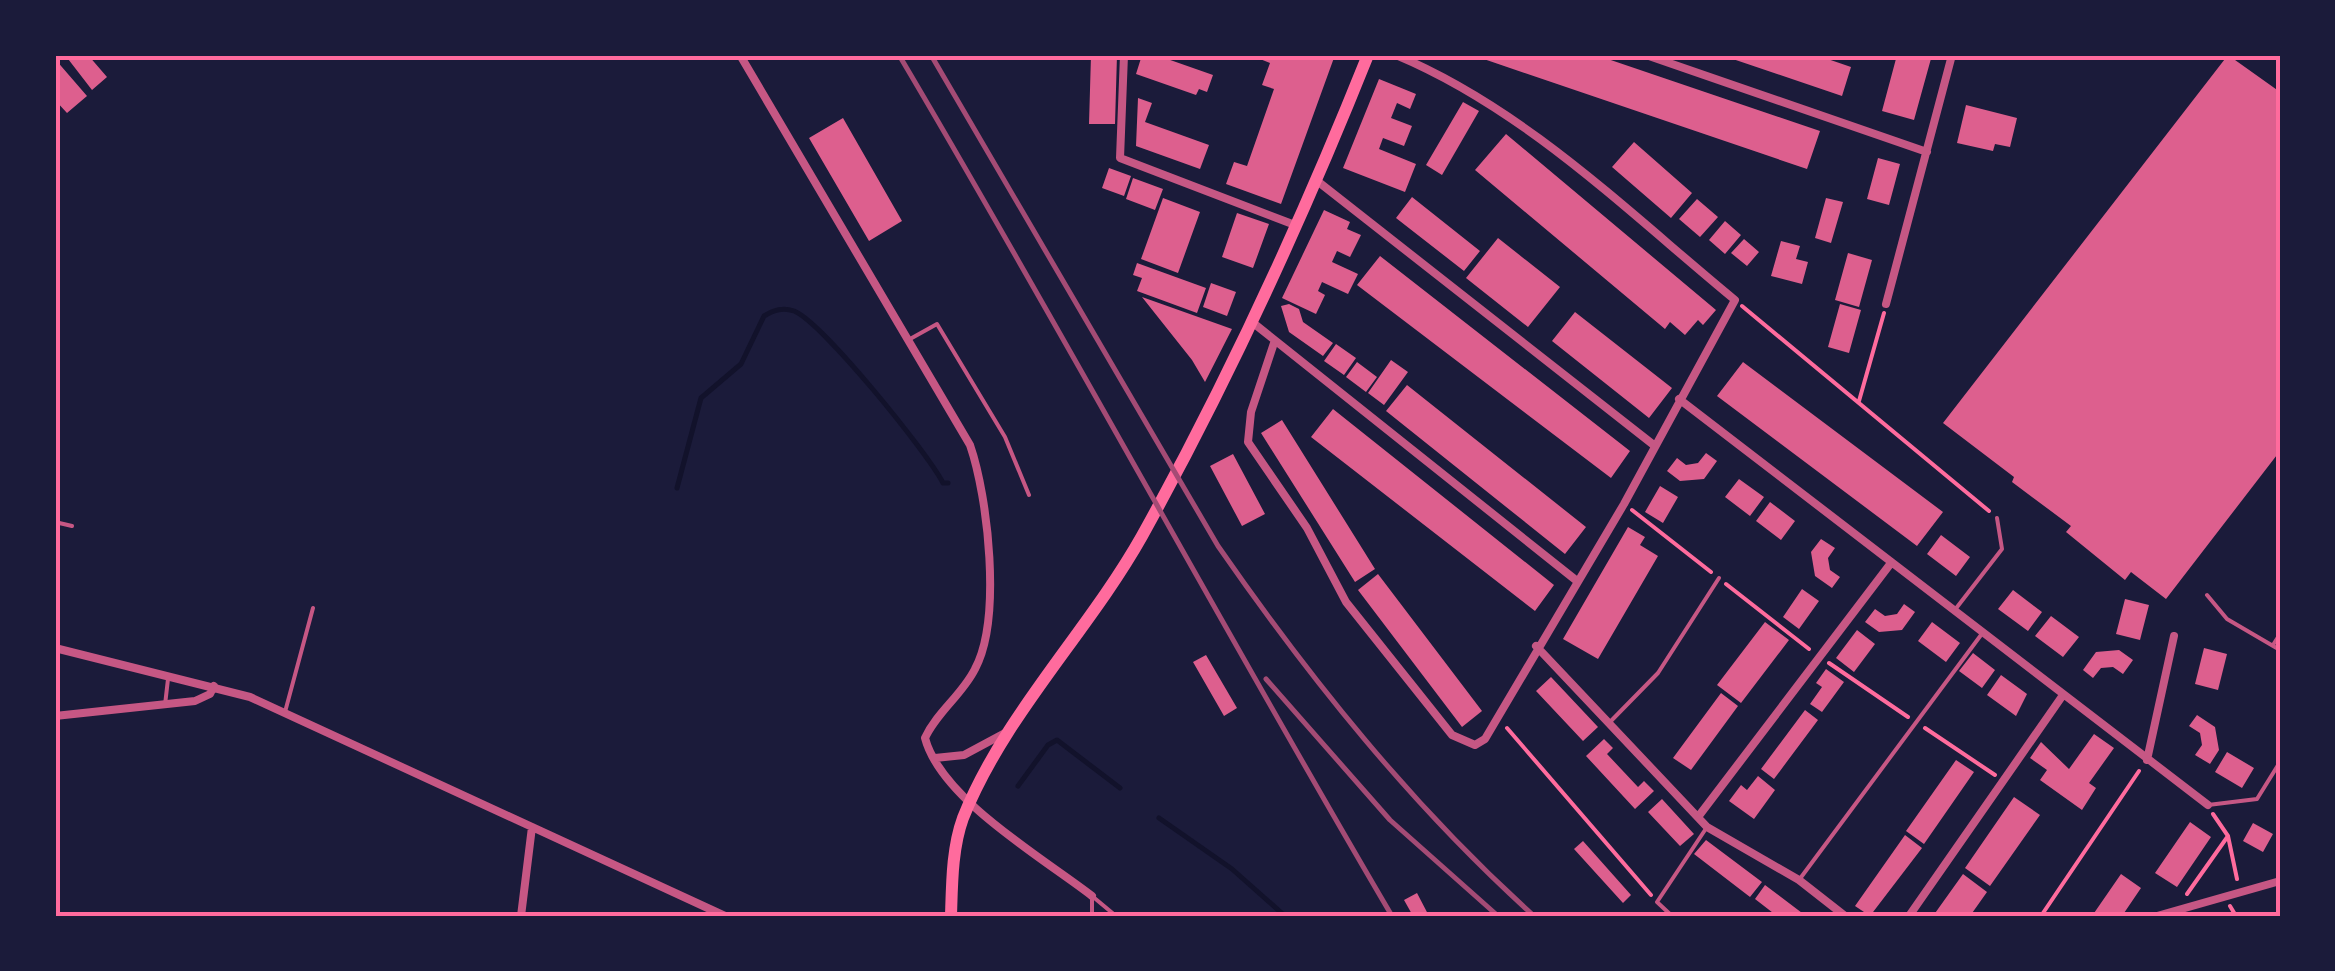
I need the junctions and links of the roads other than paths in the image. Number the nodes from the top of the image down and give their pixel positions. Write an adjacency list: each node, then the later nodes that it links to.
1 (740, 55): 12 (street)
2 (1124, 55): 9 (street)
3 (1368, 55): 8 (highway)
4 (1396, 55): 14 (street)
5 (1646, 55): 7 (street)
6 (1952, 55): 7 (street)
7 (1927, 152): 10 (street)
8 (1316, 180): 9 (highway); 15 (street)
9 (1295, 225): 11 (highway)
10 (1886, 304)
11 (1252, 322): 13 (street); 40 (highway)
12 (907, 341): 16 (lane); 41 (street)
13 (1274, 343): 22 (street); 30 (street)
14 (1679, 399): 15 (street); 20 (street)
15 (1654, 446): 22 (street)
16 (1028, 495)
17 (1997, 518): 25 (lane)
18 (55, 522): 19 (lane)
19 (72, 526)
20 (1891, 563): 25 (street); 46 (street)
21 (1719, 578): 39 (lane)
22 (1576, 581): 30 (street)
23 (2207, 595): 29 (lane)
24 (313, 608): 37 (lane)
25 (1954, 611): 26 (street)
26 (1982, 632): 35 (street); 49 (lane)
27 (2280, 634): 29 (lane)
28 (2174, 636): 42 (street)
29 (2273, 645): 32 (lane)
30 (1536, 646): 39 (street)
31 (55, 648): 33 (street)
32 (2280, 650)
33 (169, 675): 34 (street); 36 (lane)
34 (214, 686): 36 (street); 37 (street)
35 (2063, 695): 42 (street); 59 (street)
36 (165, 705): 38 (street)
37 (286, 712): 47 (street)
38 (55, 716)
39 (1609, 723): 46 (street)
40 (1014, 729): 41 (street); 44 (highway)
41 (935, 758): 44 (street)
42 (2147, 760): 45 (street)
43 (2280, 762): 45 (lane)
44 (970, 804): 51 (street); 54 (highway)
45 (2208, 806)
46 (1698, 817): 48 (street)
47 (532, 827): 52 (street); 53 (street)
48 (1708, 828): 49 (street); 57 (lane)
49 (1799, 880): 58 (street)
50 (2280, 882): 60 (street)
51 (1092, 896): 55 (lane); 56 (lane)
52 (522, 916)
53 (725, 916)
54 (951, 916)
55 (1092, 916)
56 (1116, 916)
57 (1672, 916)
58 (1846, 916)
59 (1908, 916)
60 (2158, 916)

